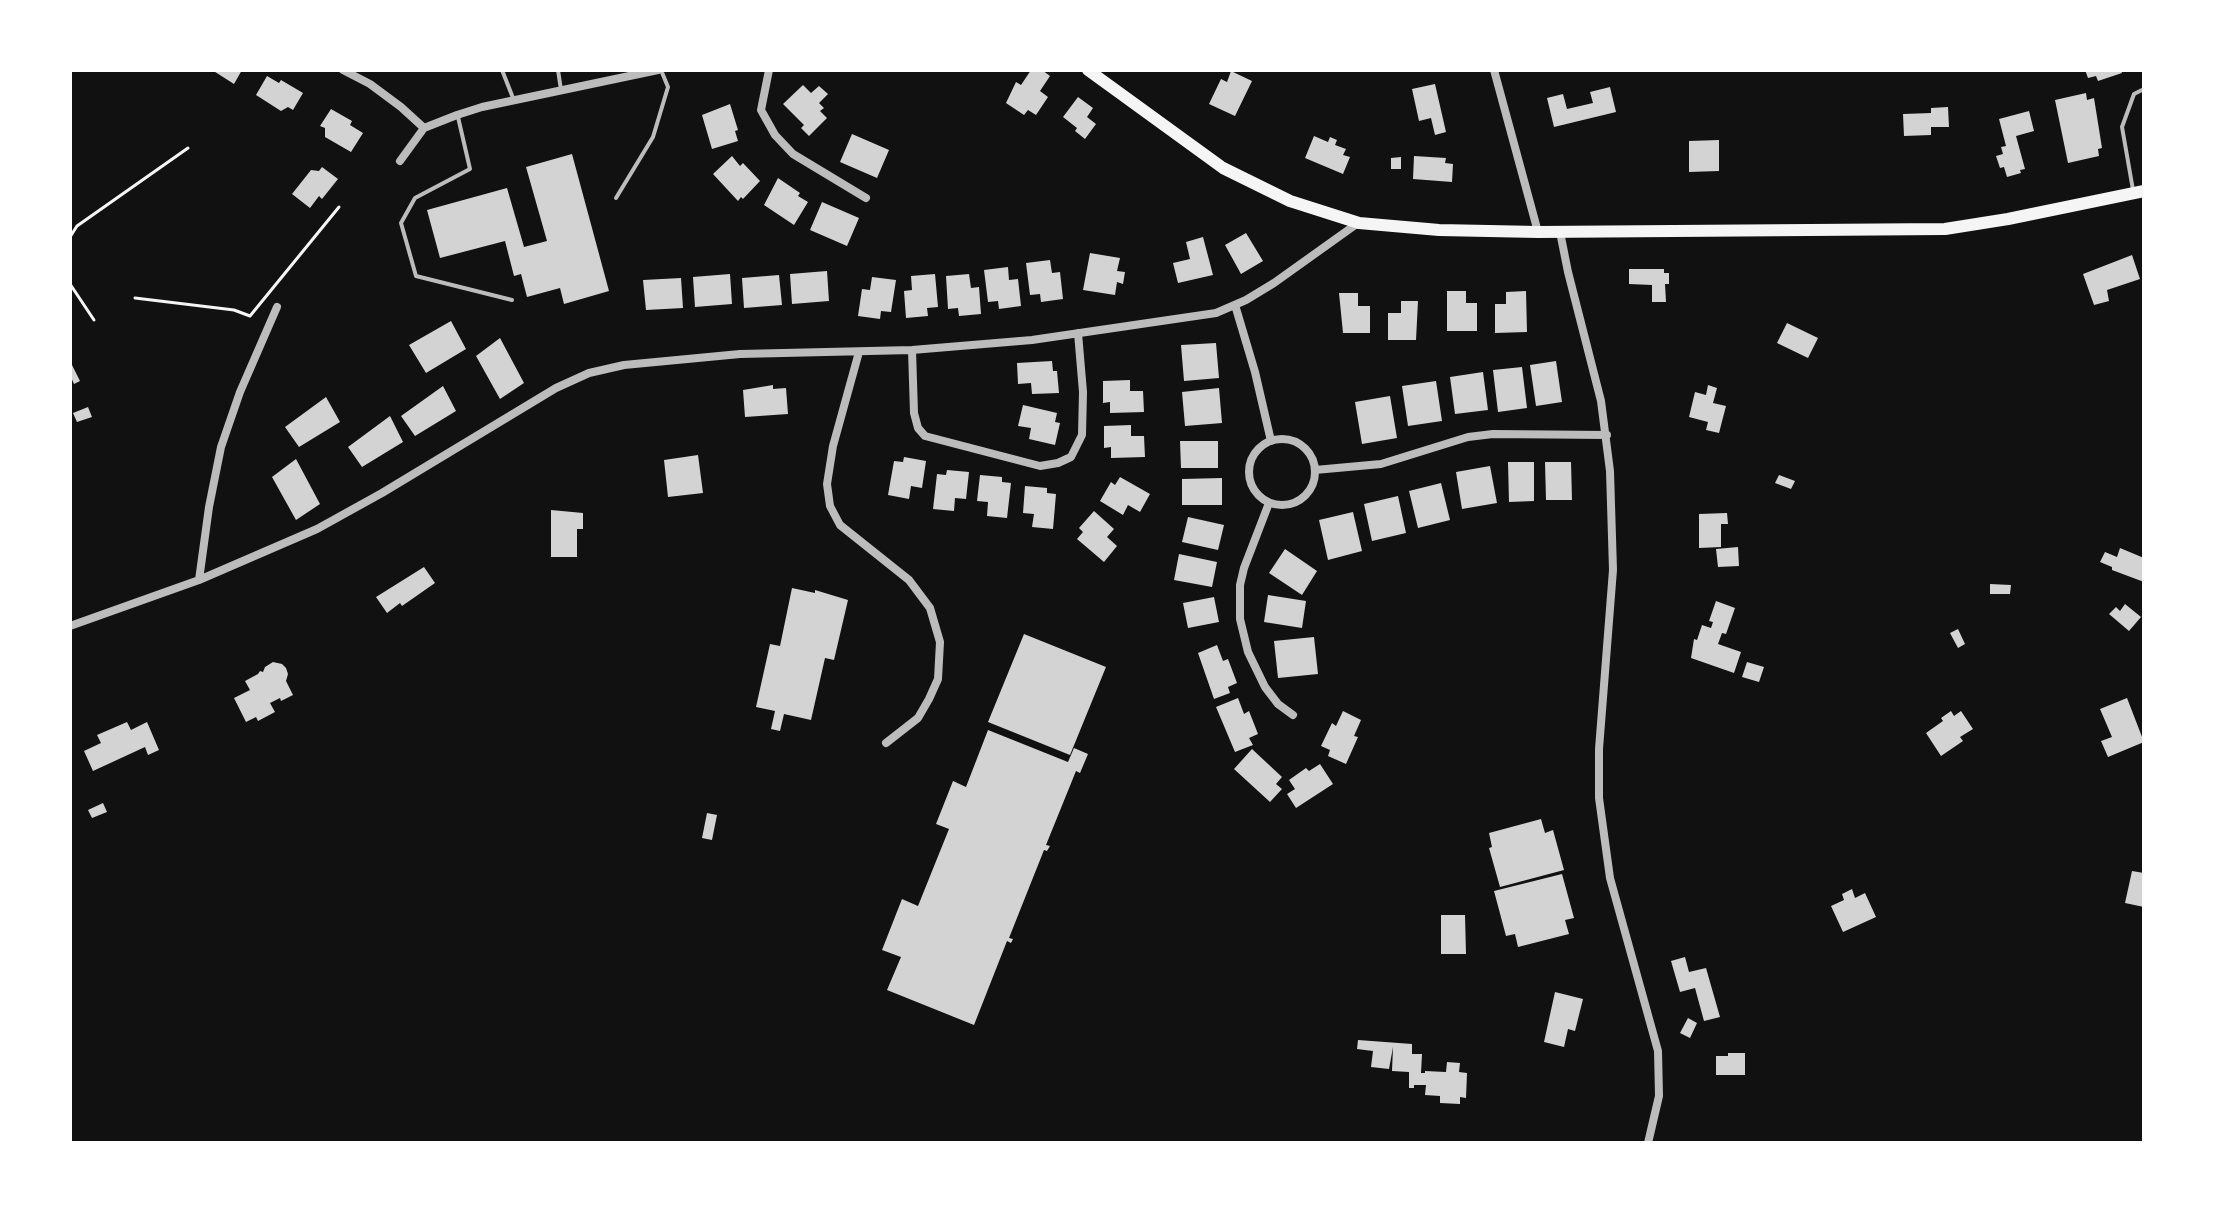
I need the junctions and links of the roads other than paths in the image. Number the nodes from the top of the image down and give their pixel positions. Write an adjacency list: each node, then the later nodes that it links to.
1 (343, 70): 9 (street)
2 (502, 70): 12 (lane)
3 (558, 70): 11 (lane)
4 (659, 70): 8 (street); 17 (lane)
5 (769, 70): 18 (street)
6 (1088, 70): 19 (main road)
7 (1494, 70): 20 (street)
8 (642, 72): 11 (street)
9 (360, 74): 14 (street)
10 (2144, 89): 16 (lane)
11 (561, 90): 12 (street)
12 (514, 100): 13 (street)
13 (457, 115): 14 (street); 22 (lane)
14 (424, 128): 15 (street)
15 (400, 161)
16 (2139, 192): 21 (main road)
17 (616, 198)
18 (866, 198)
19 (1359, 223): 20 (main road); 23 (street)
20 (1538, 232): 21 (main road)
21 (1560, 232): 28 (street)
22 (512, 300)
23 (1235, 305): 25 (street); 29 (street)
24 (277, 307): 32 (street)
25 (1078, 333): 26 (street); 26 (street)
26 (912, 350): 27 (street)
27 (859, 352): 32 (street); 35 (street)
28 (1607, 435): 30 (street); 36 (street)
29 (1271, 441): 30 (street); 31 (street)
30 (1315, 470): 31 (street)
31 (1269, 503): 34 (street)
32 (199, 580): 33 (street)
33 (70, 626)
34 (1293, 715)
35 (886, 743)
36 (1648, 1143)

